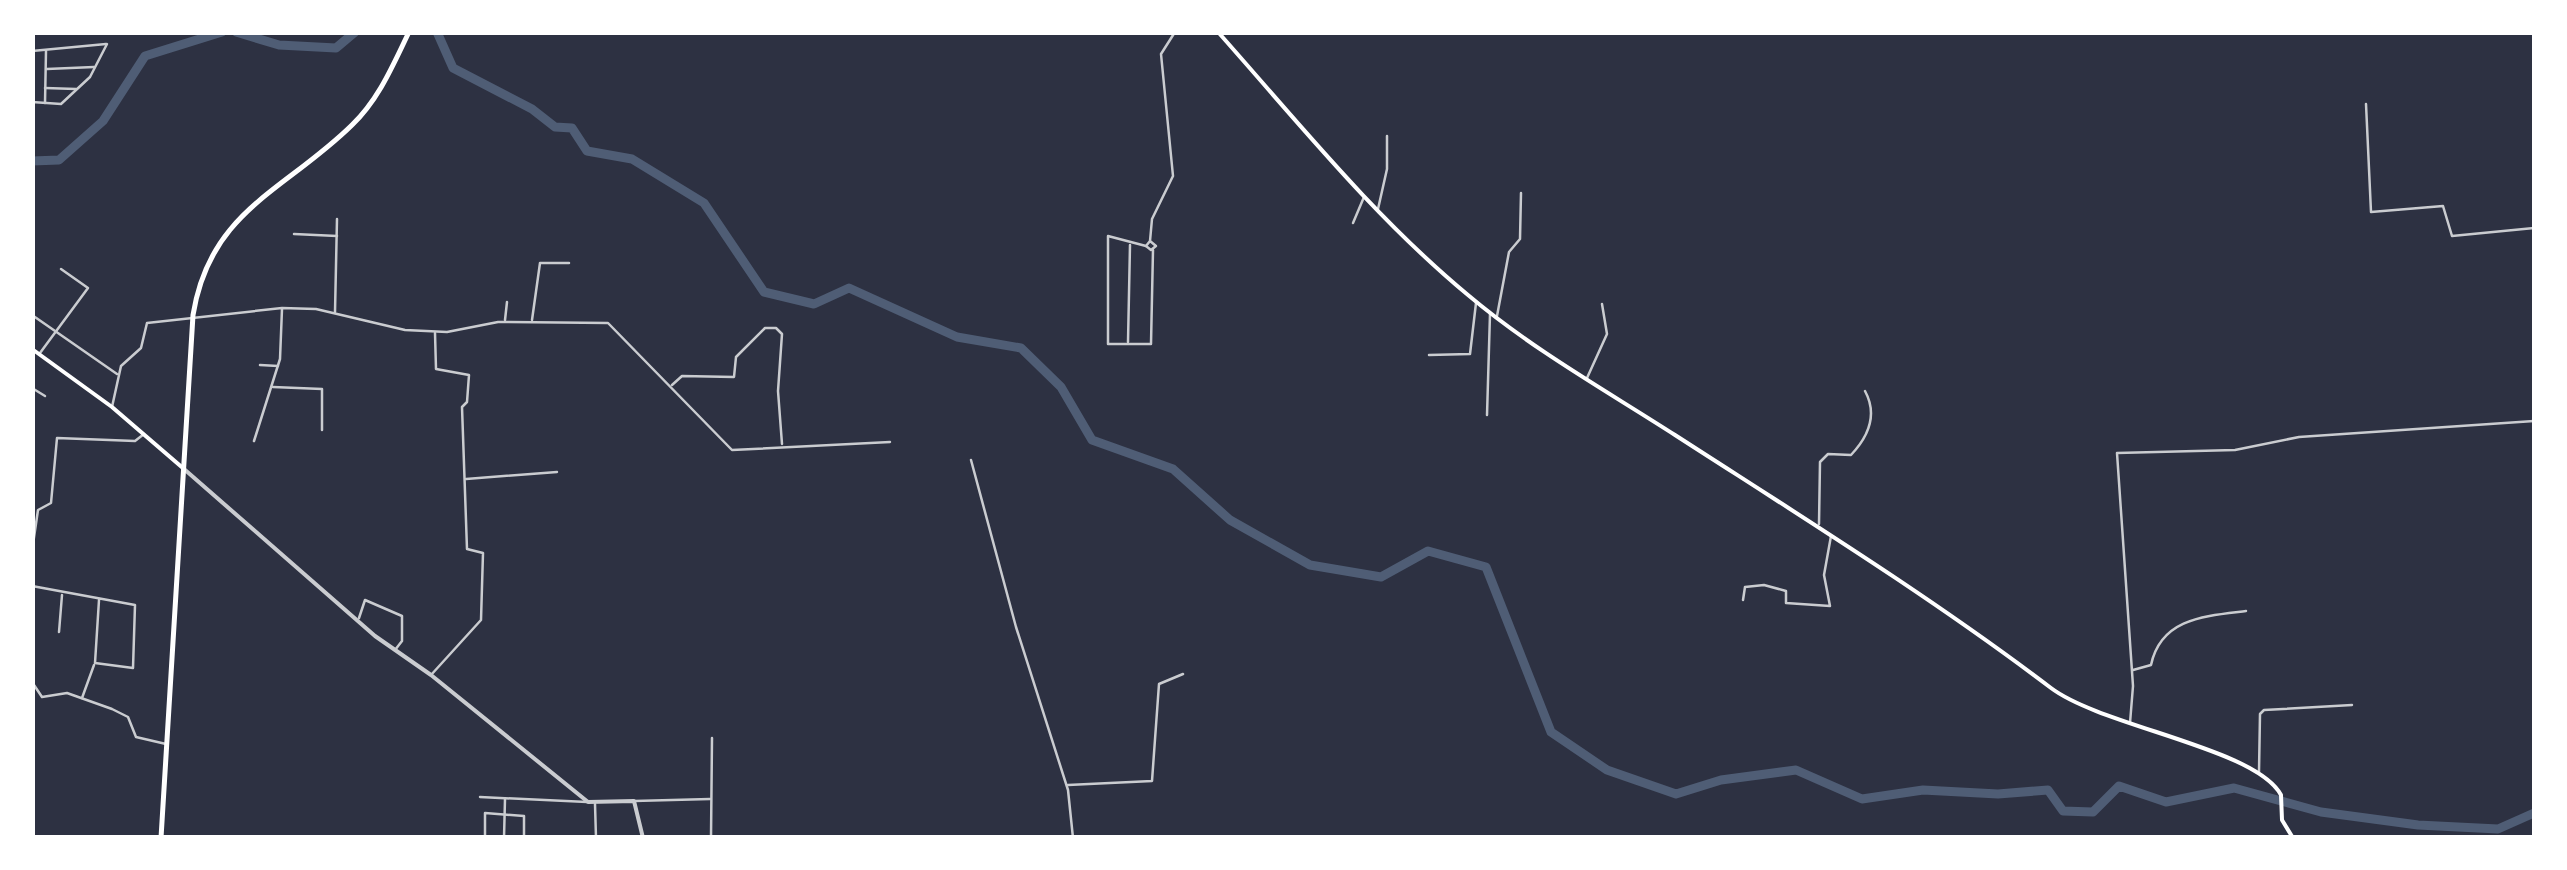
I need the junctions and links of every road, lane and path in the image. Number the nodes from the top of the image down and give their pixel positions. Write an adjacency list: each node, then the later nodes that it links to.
1 (409, 32): 35 (main road)
2 (1175, 32): 22 (street)
3 (1218, 32): 15 (main road)
4 (46, 49): 5 (street); 6 (street); 7 (street)
5 (32, 51)
6 (96, 67): 7 (street); 9 (street)
7 (45, 69): 8 (street)
8 (45, 88): 9 (street); 11 (street)
9 (78, 89): 11 (street)
10 (32, 102): 11 (street)
11 (44, 103)
12 (2366, 104): 19 (street)
13 (1387, 136): 16 (street)
14 (1521, 194): 36 (street)
15 (1364, 196): 16 (main road); 18 (street)
16 (1377, 210): 29 (main road)
17 (337, 219): 21 (street)
18 (1353, 223)
19 (2534, 228)
20 (294, 234): 21 (street)
21 (336, 236): 33 (street)
22 (1150, 241): 24 (street); 25 (street)
23 (1130, 244): 24 (street); 41 (street); 41 (street)
24 (1146, 246): 25 (street)
25 (1153, 250): 41 (street)
26 (568, 264): 38 (street)
27 (61, 269): 39 (street)
28 (507, 302): 37 (street)
29 (1476, 302): 32 (main road); 44 (street)
30 (1602, 304): 48 (street)
31 (282, 308): 33 (street); 35 (street); 46 (street)
32 (1490, 312): 36 (main road); 55 (street)
33 (335, 313): 40 (street)
34 (32, 315): 39 (street)
35 (193, 315): 47 (street); 63 (main road)
36 (1496, 317): 48 (main road)
37 (505, 322): 38 (street); 40 (street)
38 (531, 322): 49 (street)
39 (56, 331): 43 (street); 47 (street)
40 (435, 332): 65 (street)
41 (1128, 344)
42 (32, 349): 43 (main road)
43 (39, 354): 54 (main road)
44 (1429, 354)
45 (260, 365): 46 (street)
46 (278, 366): 51 (street)
47 (118, 375): 54 (street)
48 (1587, 379): 66 (main road)
49 (670, 386): 61 (street); 61 (street)
50 (32, 388): 53 (street)
51 (271, 388): 57 (street); 59 (street)
52 (1865, 391): 66 (street)
53 (46, 396)
54 (112, 406): 58 (main road)
55 (1487, 415)
56 (2534, 421): 78 (street)
57 (322, 430)
58 (145, 433): 63 (main road); 68 (street)
59 (254, 441)
60 (890, 442): 61 (street)
61 (782, 447)
62 (971, 460): 88 (street)
63 (184, 469): 74 (street); 86 (main road)
64 (557, 472): 65 (street)
65 (464, 478): 80 (street)
66 (1819, 527): 67 (main road)
67 (1832, 535): 72 (street); 84 (main road)
68 (32, 552)
69 (32, 586): 70 (street)
70 (62, 593): 71 (street); 75 (street)
71 (98, 600): 77 (street); 77 (street)
72 (1742, 600)
73 (2246, 611): 78 (street)
74 (358, 621): 76 (street); 76 (street)
75 (59, 632)
76 (394, 651): 80 (street)
77 (95, 664): 82 (street)
78 (2132, 670): 84 (street)
79 (1183, 674): 88 (street)
80 (431, 675): 93 (street)
81 (32, 682): 82 (street)
82 (82, 698): 86 (street)
83 (2352, 705): 87 (street)
84 (2130, 724): 87 (main road)
85 (712, 738): 91 (street)
86 (166, 744): 95 (main road)
87 (2260, 772): 103 (main road)
88 (1067, 784): 102 (street)
89 (480, 796): 90 (street)
90 (506, 798): 93 (street); 94 (street)
91 (711, 798): 92 (street); 101 (street)
92 (634, 800): 93 (street); 100 (street)
93 (591, 802): 99 (street)
94 (504, 814): 96 (street); 97 (street); 98 (street)
95 (161, 838)
96 (485, 838)
97 (504, 838)
98 (524, 838)
99 (596, 838)
100 (643, 838)
101 (711, 838)
102 (1072, 838)
103 (2293, 838)

